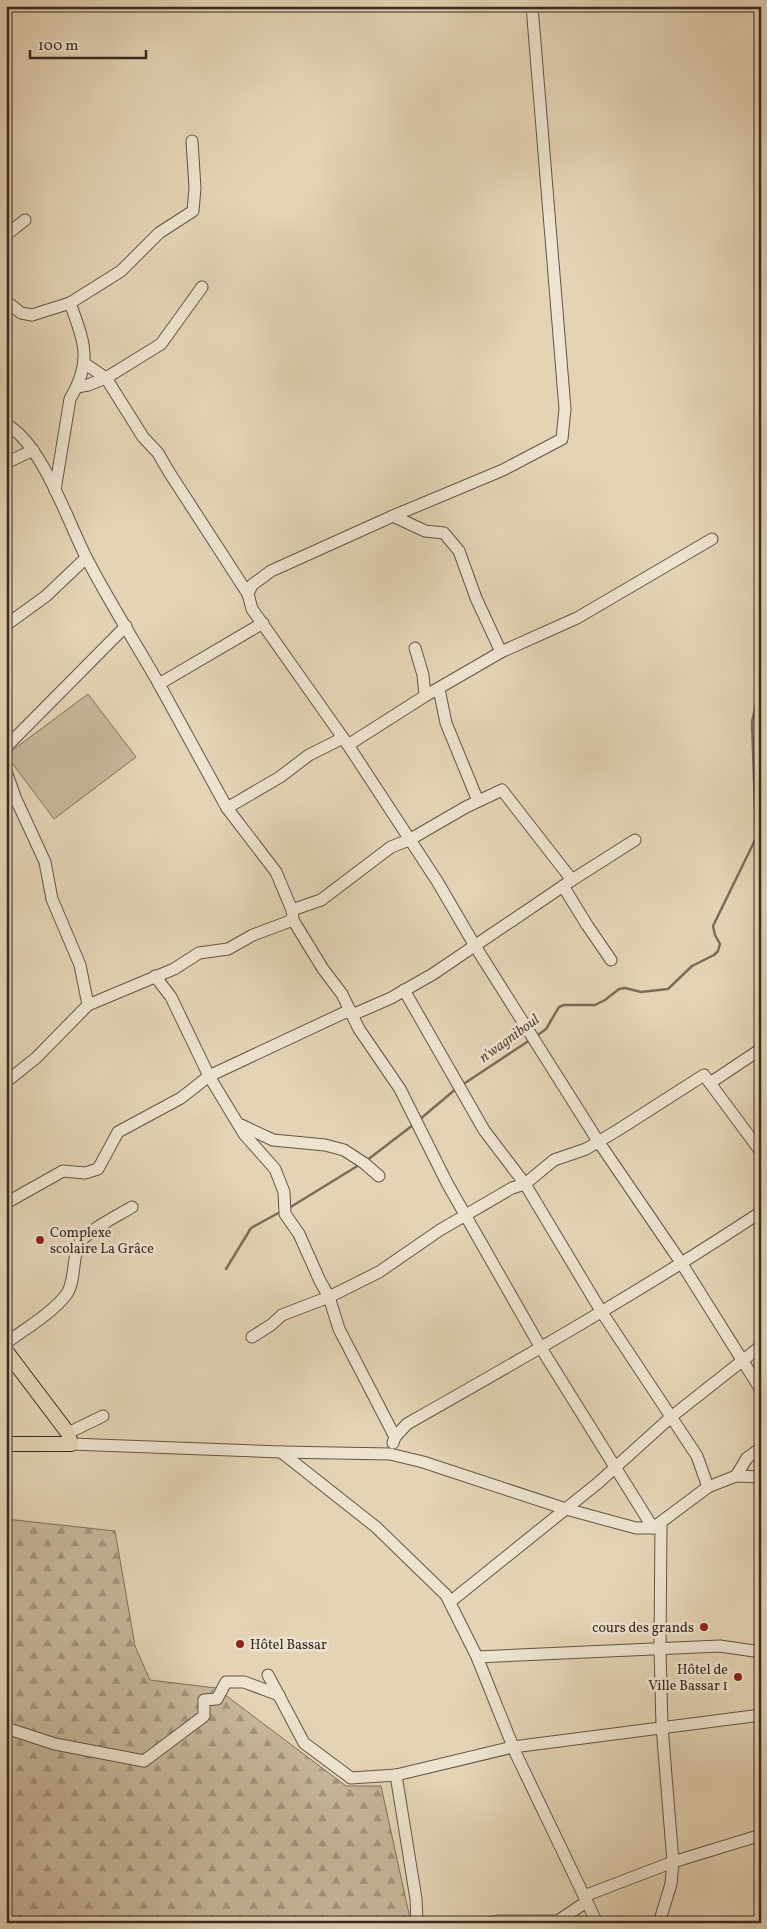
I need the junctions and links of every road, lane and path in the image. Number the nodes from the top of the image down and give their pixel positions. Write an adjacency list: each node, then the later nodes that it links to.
1 (532, 6): 15 (street)
2 (192, 140): 7 (street)
3 (25, 220): 4 (street)
4 (6, 235)
5 (202, 287): 9 (street)
6 (6, 301): 7 (street)
7 (70, 303): 8 (street)
8 (84, 363): 9 (street); 10 (street)
9 (106, 378): 10 (street); 18 (street)
10 (77, 386): 14 (street)
11 (6, 424): 12 (street)
12 (33, 450): 13 (street); 14 (street)
13 (6, 463)
14 (55, 490): 17 (street)
15 (393, 516): 18 (street); 23 (street)
16 (712, 539): 23 (street)
17 (86, 558): 20 (street); 21 (street)
18 (248, 594): 19 (street)
19 (263, 623): 24 (street); 27 (street)
20 (6, 625)
21 (126, 626): 24 (street); 28 (street)
22 (415, 648): 26 (street)
23 (501, 652): 25 (street)
24 (159, 684): 31 (street)
25 (439, 689): 26 (street); 30 (street)
26 (425, 696): 27 (street)
27 (346, 741): 31 (street); 32 (street)
28 (6, 746)
29 (6, 771): 40 (street)
30 (478, 801): 32 (street); 34 (street)
31 (227, 808): 35 (street)
32 (409, 840): 35 (street); 36 (street)
33 (636, 840): 34 (street)
34 (568, 883): 36 (street); 37 (street)
35 (293, 915): 38 (street); 41 (street)
36 (475, 946): 39 (street); 47 (street)
37 (611, 960)
38 (155, 976): 40 (street); 43 (street)
39 (404, 990): 41 (street); 50 (street)
40 (88, 1005): 44 (street)
41 (351, 1012): 43 (street); 54 (street)
42 (761, 1048): 45 (street)
43 (209, 1076): 46 (street); 51 (street)
44 (6, 1082)
45 (710, 1083): 47 (street); 48 (street)
46 (238, 1123): 49 (street); 56 (street)
47 (598, 1141): 50 (street); 55 (street)
48 (761, 1152)
49 (379, 1176)
50 (525, 1184): 54 (street); 57 (street)
51 (6, 1203)
52 (132, 1207): 59 (street)
53 (761, 1212): 55 (street)
54 (465, 1216): 56 (street); 61 (street)
55 (682, 1264): 57 (street); 63 (street)
56 (329, 1297): 58 (street); 67 (street)
57 (601, 1311): 61 (street); 66 (street)
58 (252, 1337)
59 (6, 1344)
60 (761, 1346): 63 (street)
61 (541, 1348): 67 (street); 73 (street)
62 (6, 1351): 68 (main road)
63 (742, 1362): 64 (street); 66 (street)
64 (761, 1390)
65 (103, 1416): 68 (street)
66 (671, 1417): 73 (street); 76 (street)
67 (395, 1437): 72 (street)
68 (70, 1439): 69 (main road); 71 (street)
69 (6, 1444)
70 (761, 1448): 74 (street)
71 (282, 1452): 72 (street); 79 (street)
72 (390, 1454): 77 (street)
73 (615, 1468): 77 (street); 78 (street)
74 (736, 1476): 75 (street); 76 (street)
75 (761, 1477)
76 (708, 1487): 78 (street)
77 (566, 1509): 78 (street); 79 (street)
78 (657, 1526): 80 (street)
79 (450, 1602): 82 (street)
80 (660, 1649): 81 (street); 82 (street); 86 (street)
81 (761, 1652)
82 (477, 1657): 88 (street)
83 (268, 1675): 84 (street)
84 (279, 1695): 87 (street); 89 (street)
85 (761, 1715): 86 (street)
86 (662, 1726): 88 (street); 91 (street)
87 (6, 1728)
88 (513, 1747): 89 (street); 92 (street)
89 (396, 1775): 93 (street)
90 (761, 1835): 91 (street)
91 (673, 1862): 92 (street); 96 (street)
92 (585, 1899): 94 (street); 95 (street)
93 (418, 1923)
94 (490, 1923)
95 (597, 1923)
96 (659, 1923)

